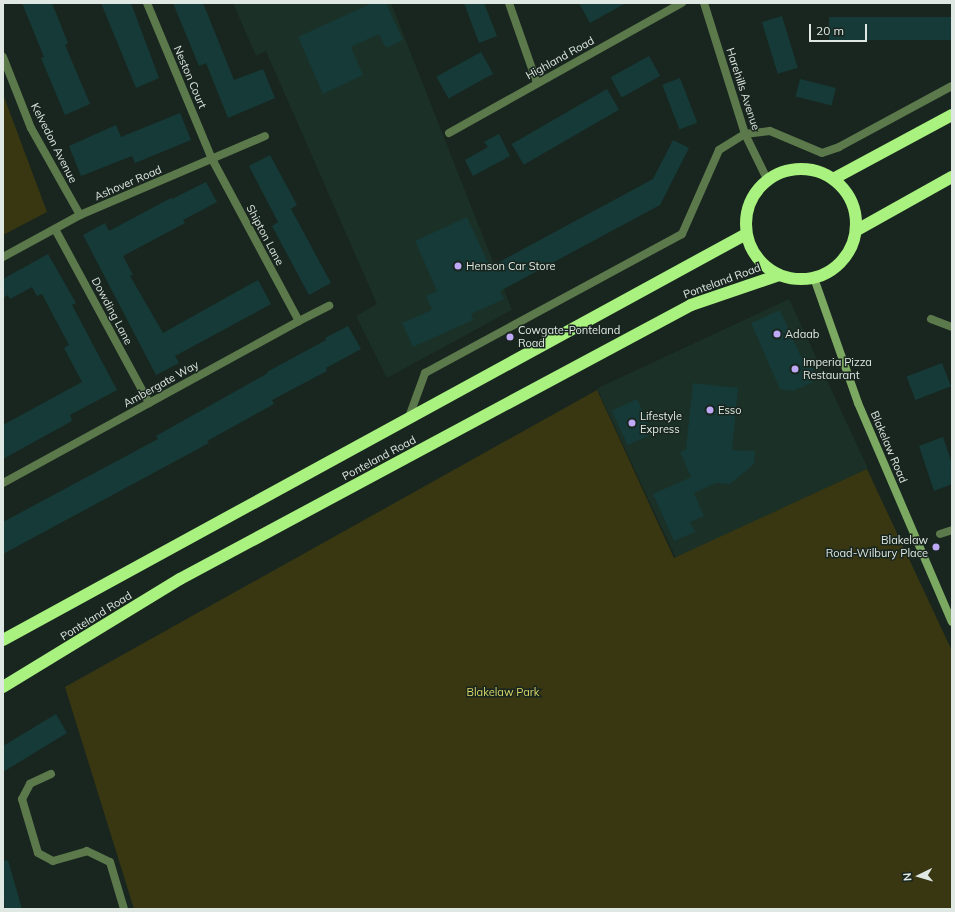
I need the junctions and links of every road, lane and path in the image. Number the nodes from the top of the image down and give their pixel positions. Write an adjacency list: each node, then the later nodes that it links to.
1 (147, 3): 12 (street, Neston Court)
2 (509, 3): 6 (street)
3 (682, 3): 6 (street, Highland Road)
4 (704, 3): 10 (street, Harehills Avenue)
5 (3, 57): 16 (street, Kelvedon Avenue)
6 (538, 83): 9 (street, Highland Road)
7 (952, 86): 10 (street)
8 (952, 115): 15 (highway)
9 (449, 133)
10 (745, 134): 14 (street, Harehills Avenue); 28 (street)
11 (265, 136): 12 (street, Ashover Road)
12 (212, 159): 16 (street, Ashover Road); 25 (street, Shipton Lane)
13 (952, 177): 18 (highway)
14 (767, 179): 15 (highway); 19 (highway, Ponteland Road)
15 (833, 179): 18 (highway)
16 (80, 215): 17 (street, Ashover Road)
17 (55, 229): 20 (street, Ashover Road); 27 (street, Dowding Lane)
18 (857, 230): 22 (highway, Ponteland Road)
19 (746, 234): 21 (highway, Ponteland Road); 28 (highway, Ponteland Road)
20 (3, 257)
21 (779, 275): 22 (highway, Ponteland Road); 34 (highway, Ponteland Road)
22 (814, 278): 32 (street, Blakelaw Road)
23 (329, 306): 25 (street, Ambergate Way)
24 (931, 319): 26 (street)
25 (299, 320): 27 (street, Ambergate Way)
26 (952, 326)
27 (149, 403): 29 (street, Ambergate Way)
28 (409, 417): 33 (highway, Ponteland Road)
29 (3, 484)
30 (952, 530): 31 (street)
31 (940, 534)
32 (952, 622)
33 (3, 640)
34 (3, 687)
35 (51, 774): 36 (street)
36 (124, 909)

